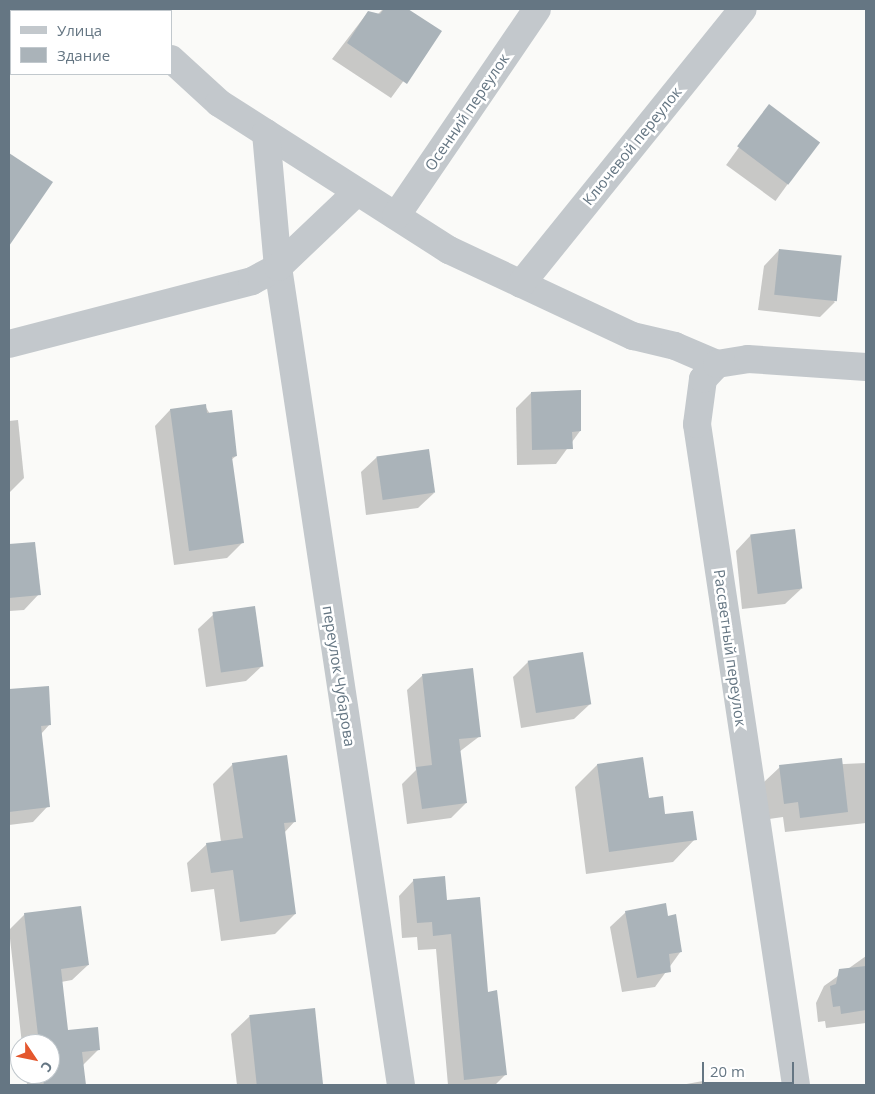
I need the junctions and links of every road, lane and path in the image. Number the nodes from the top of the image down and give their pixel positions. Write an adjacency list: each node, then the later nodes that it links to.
1 (537, 9): 6 (street, Осенний переулок)
2 (742, 9): 8 (street, Ключевой переулок)
3 (172, 60): 4 (street)
4 (266, 134): 5 (street); 7 (street)
5 (357, 192): 6 (street); 7 (street)
6 (396, 216): 8 (street)
7 (278, 266): 9 (street); 12 (street, переулок Чубарова)
8 (521, 284): 10 (street)
9 (9, 344)
10 (717, 364): 11 (street); 13 (street, Рассветный переулок)
11 (866, 367)
12 (401, 1085)
13 (796, 1085)

